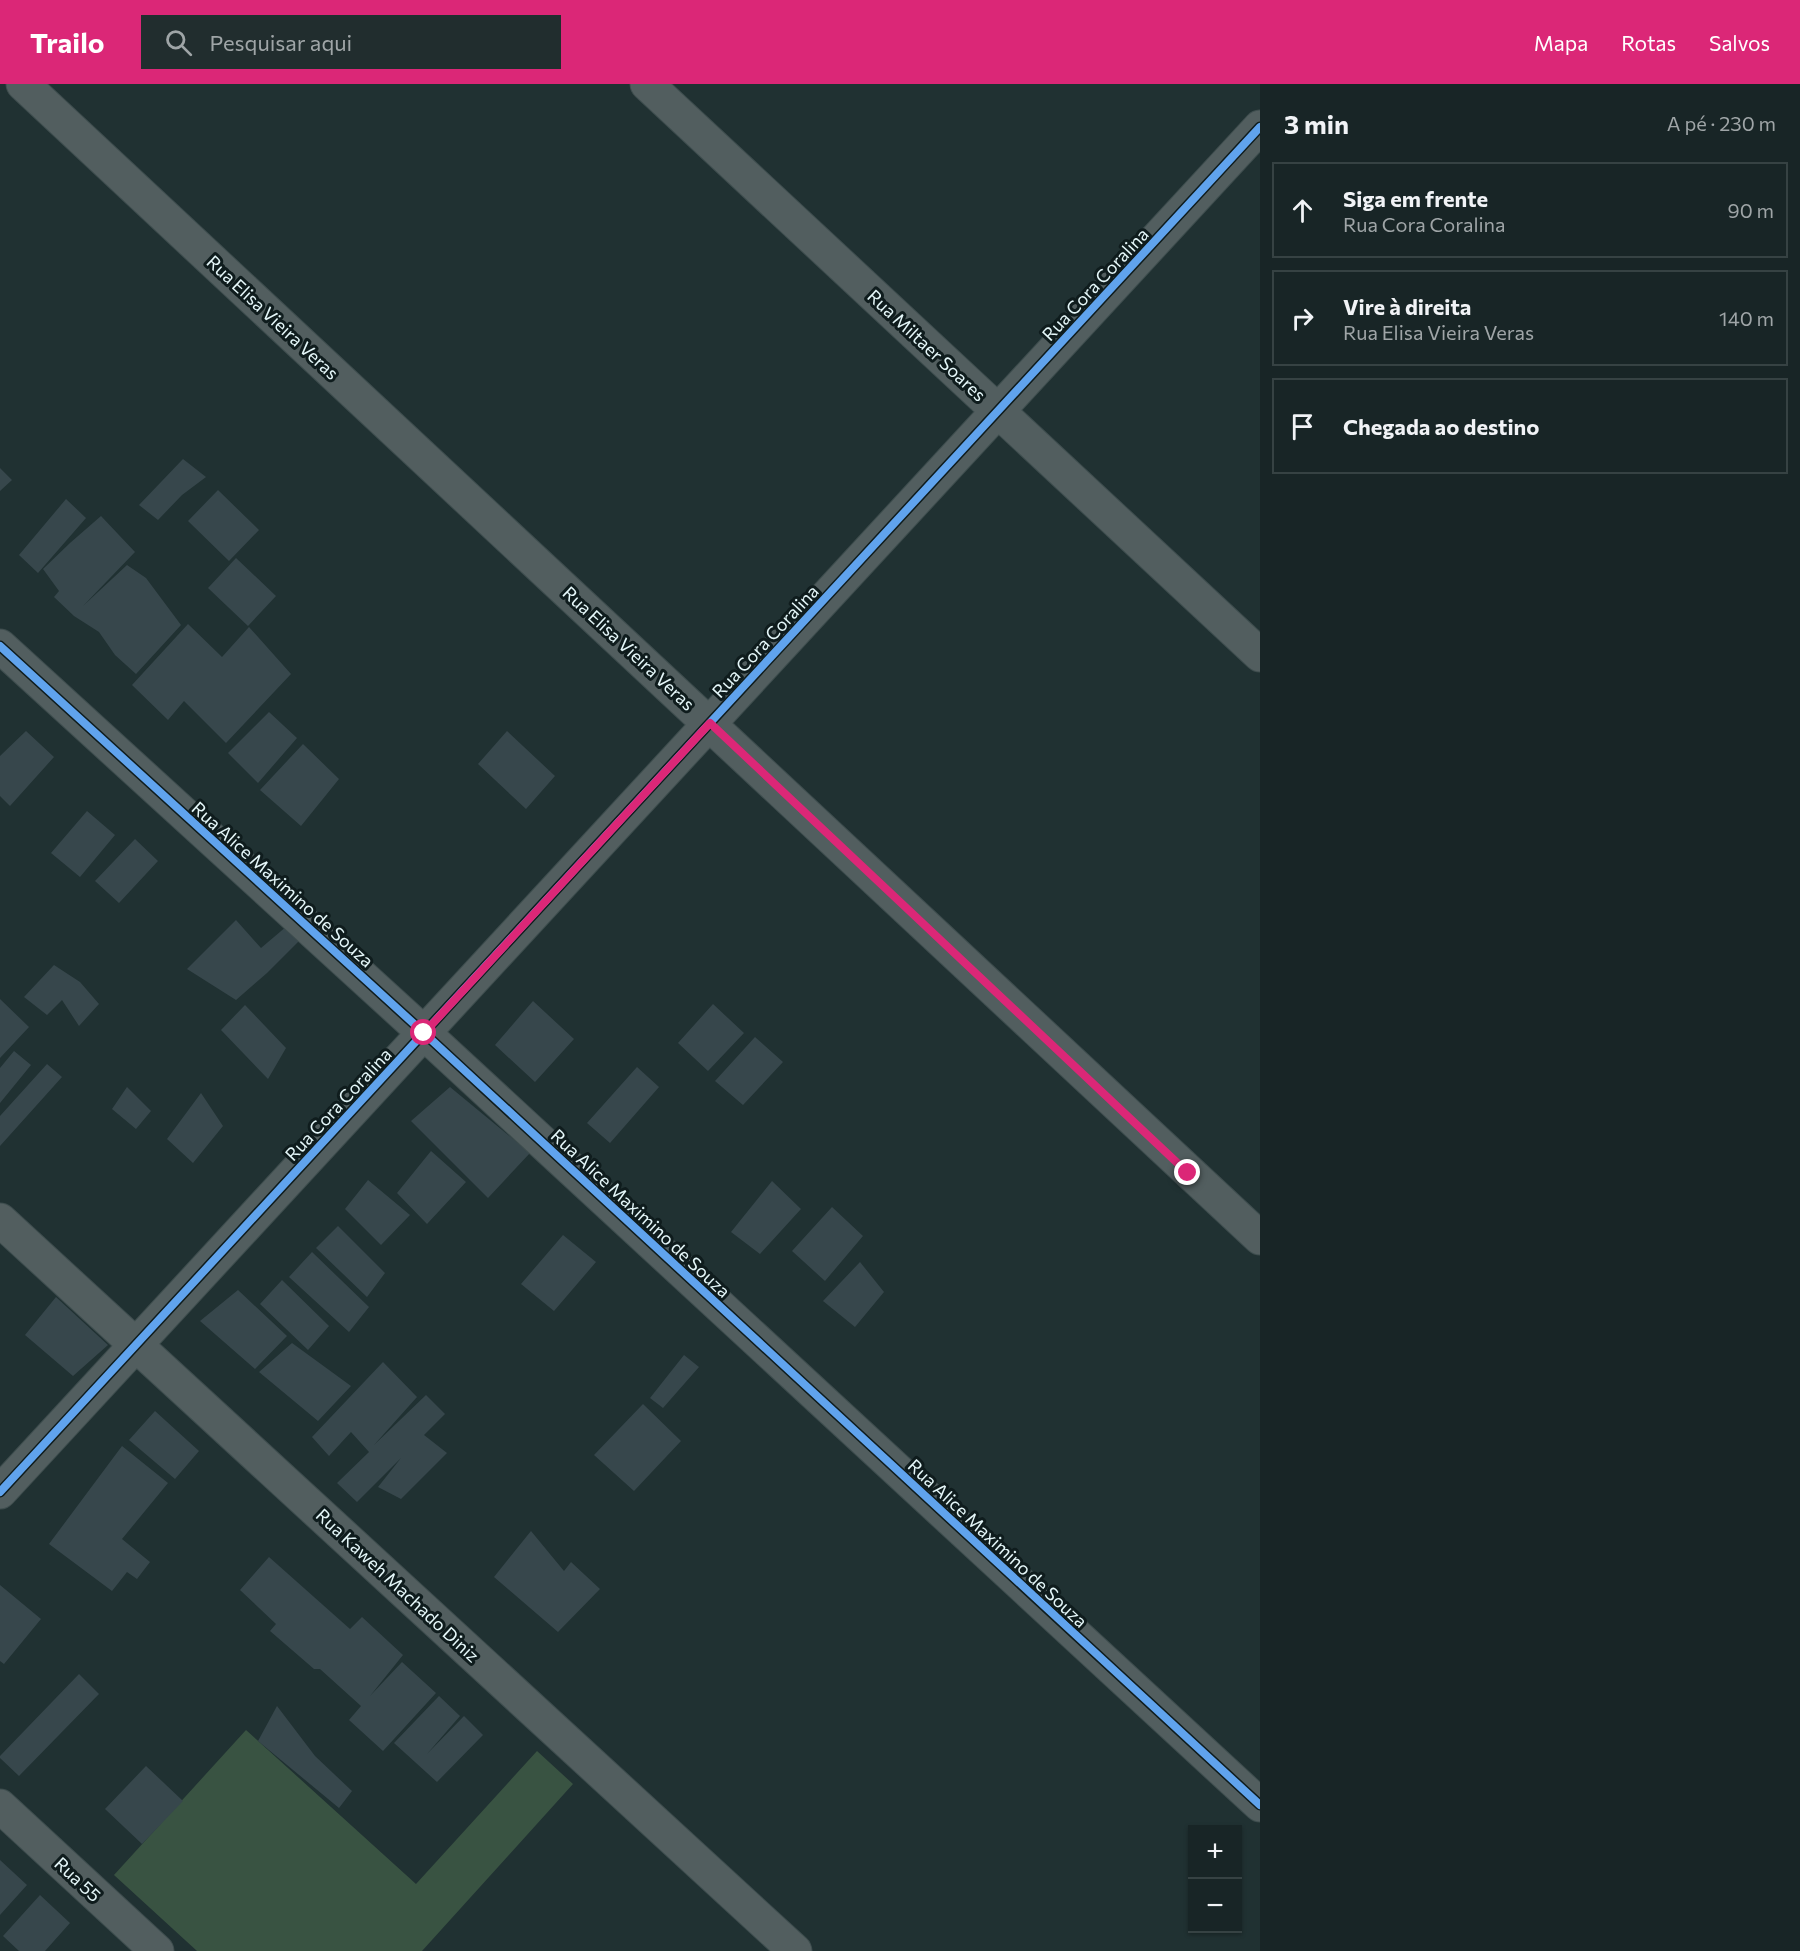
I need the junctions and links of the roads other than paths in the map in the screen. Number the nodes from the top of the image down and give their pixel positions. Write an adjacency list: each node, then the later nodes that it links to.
1 (23, 84): 7 (street, Rua Elisa Vieira Veras)
2 (647, 84): 4 (street, Rua Miltaer Soares)
3 (1260, 127): 4 (street, Rua Cora Coralina)
4 (998, 411): 6 (street, Rua Miltaer Soares); 7 (street, Rua Cora Coralina)
5 (0, 646): 8 (street, Rua Alice Maximino de Souza)
6 (1260, 655)
7 (710, 723): 8 (street, Rua Cora Coralina); 10 (street, Rua Elisa Vieira Veras)
8 (424, 1033): 11 (street, Rua Cora Coralina); 13 (street, Rua Alice Maximino de Souza)
9 (0, 1220): 11 (street, Rua Kaweh Machado Diniz)
10 (1260, 1238)
11 (137, 1344): 12 (street, Rua Cora Coralina); 16 (street, Rua Kaweh Machado Diniz)
12 (0, 1492)
13 (1260, 1805)
14 (0, 1806): 15 (street, Rua 55)
15 (157, 1951)
16 (795, 1951)

